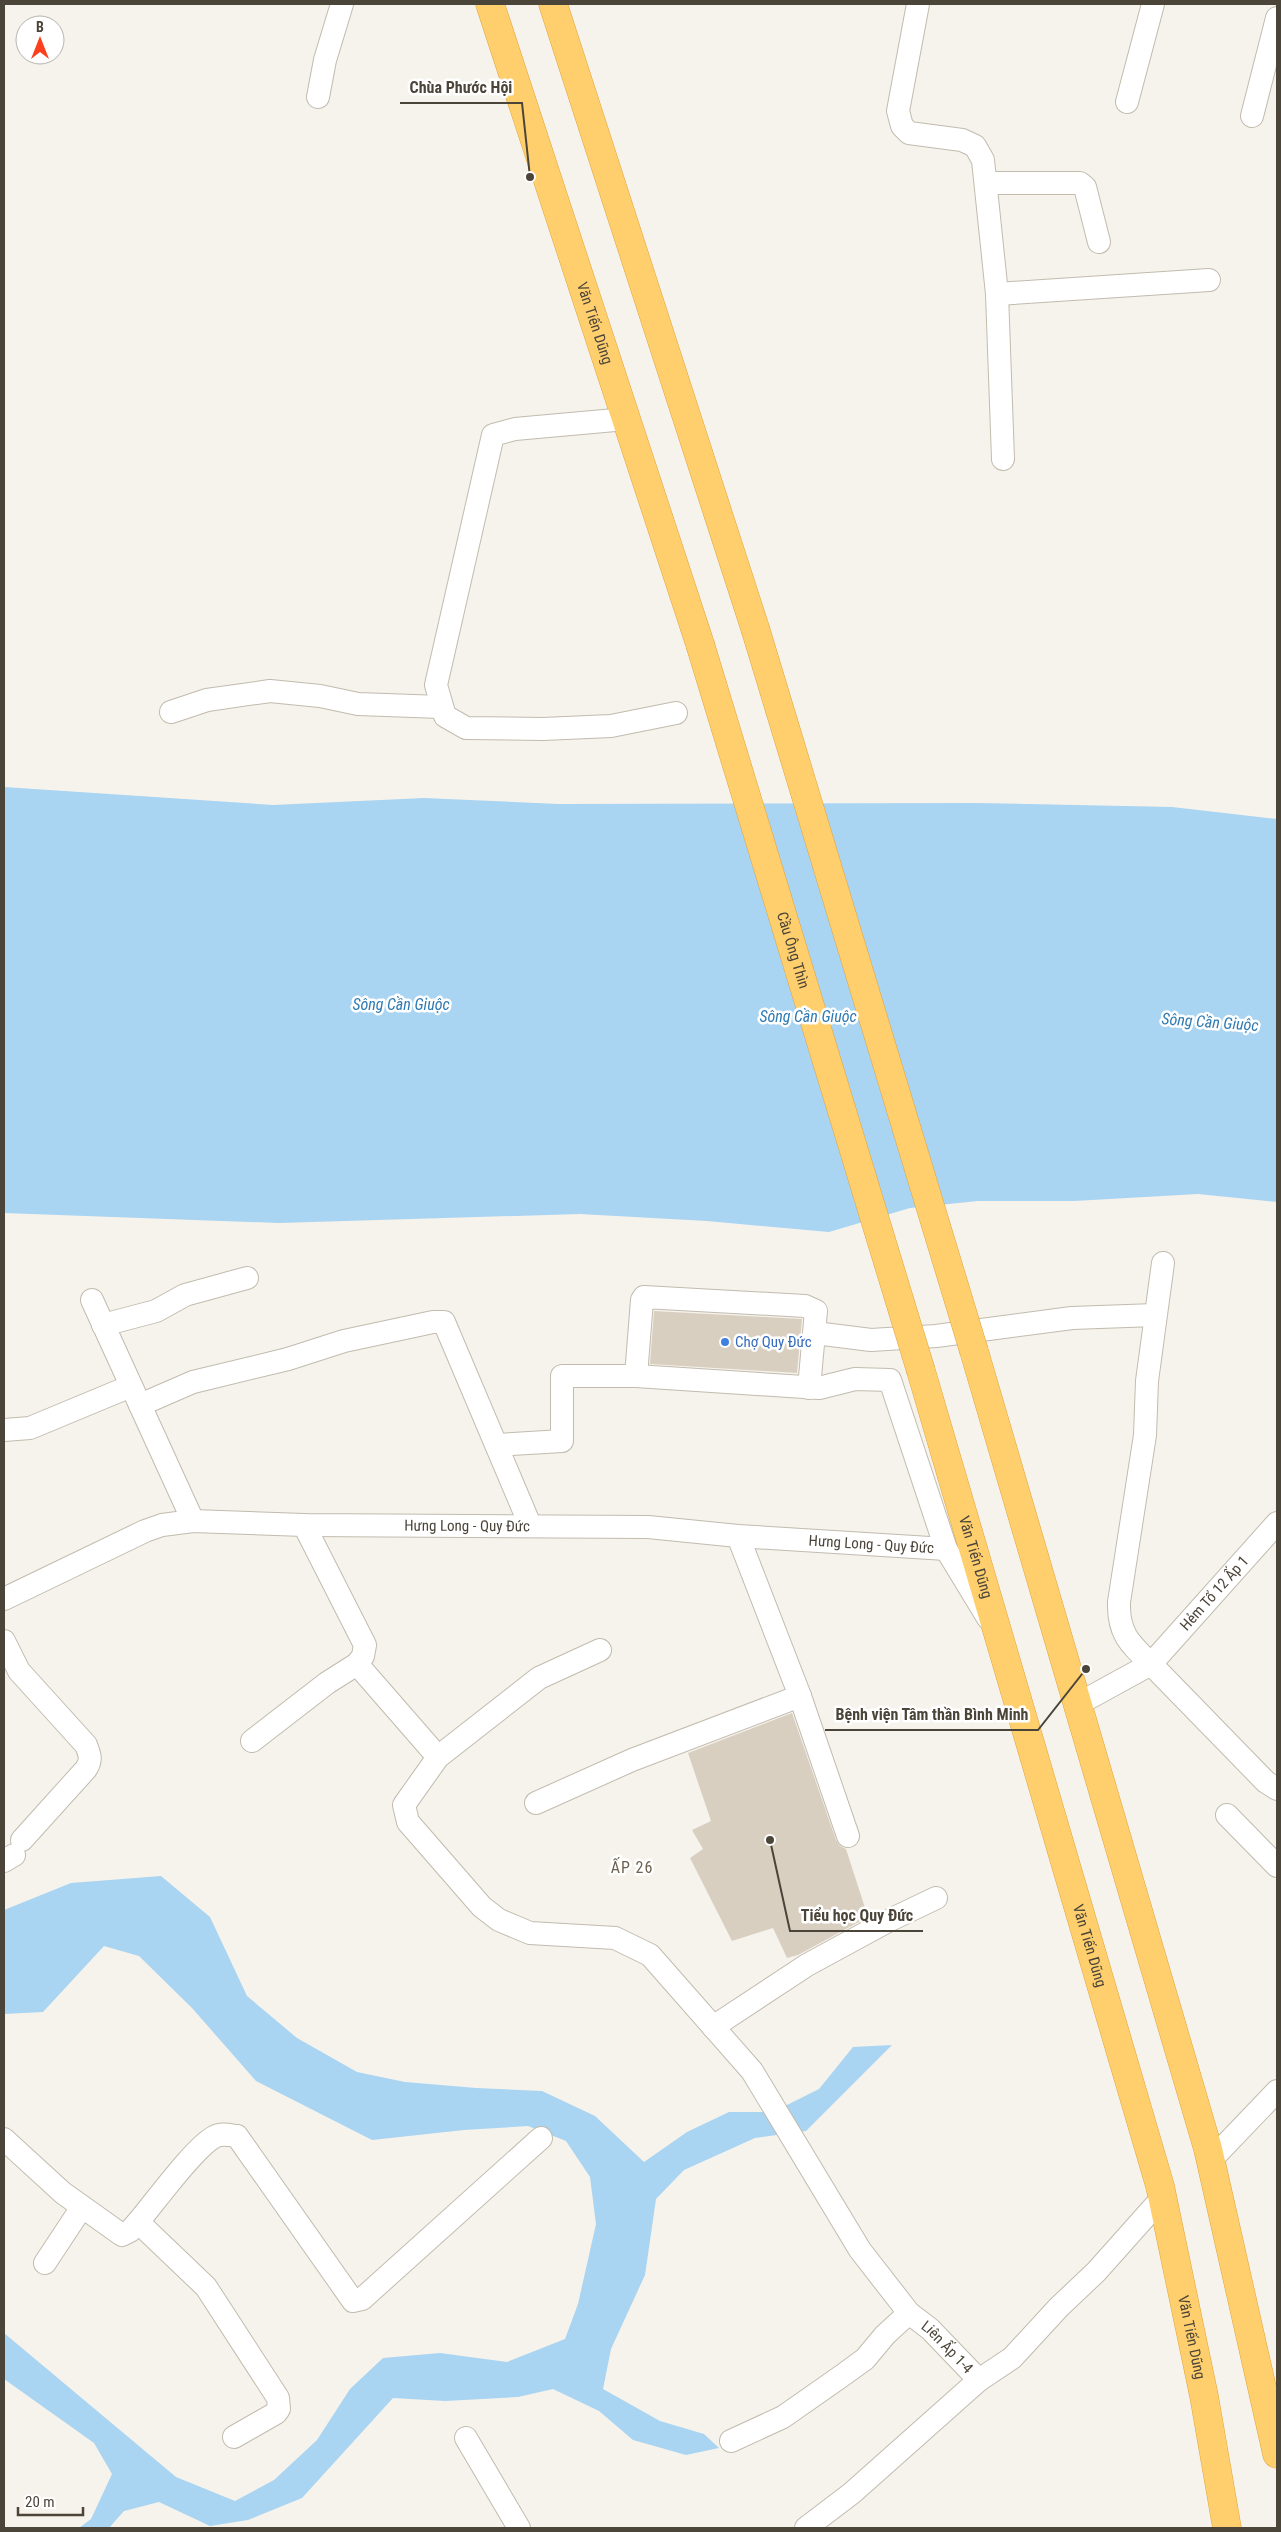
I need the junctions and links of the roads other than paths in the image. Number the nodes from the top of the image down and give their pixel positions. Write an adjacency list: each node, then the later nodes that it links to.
1 (342, 4): 7 (street)
2 (490, 4): 14 (highway, Văn Tiến Dũng)
3 (553, 4): 45 (highway, bridge)
4 (918, 4): 10 (street)
5 (1153, 4): 8 (street)
6 (1277, 18): 9 (street)
7 (318, 97)
8 (1127, 102)
9 (1252, 116)
10 (986, 183): 11 (street); 13 (street)
11 (1099, 242)
12 (1209, 280): 13 (street)
13 (997, 294): 15 (street)
14 (626, 419): 16 (highway, Văn Tiến Dũng); 17 (street)
15 (1003, 459)
16 (700, 644): 26 (highway, Cầu Ông Thìn, bridge)
17 (441, 707): 18 (street); 19 (street)
18 (171, 712)
19 (676, 713)
20 (1163, 1263): 23 (street)
21 (246, 1278): 24 (street)
22 (92, 1300): 24 (street)
23 (1156, 1315): 25 (street); 43 (street)
24 (103, 1325): 29 (street)
25 (814, 1333): 27 (street); 28 (street)
26 (921, 1370): 39 (highway, Văn Tiến Dũng)
27 (636, 1376): 28 (street); 31 (street)
28 (809, 1388): 37 (street)
29 (136, 1396): 30 (street); 31 (street); 32 (street)
30 (4, 1430)
31 (496, 1445): 35 (street)
32 (193, 1521): 34 (street, Hưng Long - Quy Đức); 38 (street, Hưng Long - Quy Đức)
33 (1277, 1523): 43 (street, Hẻm Tổ 12 Ấp 1)
34 (304, 1524): 35 (street, Hưng Long - Quy Đức); 42 (street)
35 (530, 1525): 36 (street, Hưng Long - Quy Đức)
36 (738, 1536): 37 (street, Hưng Long - Quy Đức); 44 (street)
37 (946, 1550): 39 (street)
38 (4, 1599)
39 (1000, 1639): 60 (highway, Văn Tiến Dũng)
40 (4, 1641): 52 (street)
41 (600, 1650): 47 (street, Liên Ấp 1-4)
42 (357, 1664): 46 (street); 47 (street)
43 (1151, 1664): 45 (street, Hẻm Tổ 12 Ấp 1); 48 (street)
44 (800, 1696): 49 (street); 51 (street)
45 (1078, 1704): 59 (highway)
46 (252, 1741)
47 (438, 1757): 55 (street, Liên Ấp 1-4)
48 (1277, 1789)
49 (536, 1803)
50 (1227, 1815): 53 (street)
51 (848, 1836)
52 (13, 1852)
53 (1277, 1866)
54 (936, 1898): 55 (street)
55 (713, 2027): 64 (street, Liên Ấp 1-4)
56 (1277, 2091): 59 (street)
57 (541, 2138): 62 (street)
58 (4, 2139): 61 (street)
59 (1211, 2160): 69 (highway)
60 (1162, 2198): 65 (street, Liên Ấp 1-4); 72 (highway, Văn Tiến Dũng)
61 (82, 2207): 62 (street); 63 (street)
62 (138, 2222): 66 (street)
63 (44, 2263)
64 (909, 2313): 65 (street, Liên Ấp 1-4); 68 (street)
65 (979, 2380): 71 (street)
66 (234, 2437)
67 (466, 2438): 70 (street)
68 (731, 2440)
69 (1277, 2454)
70 (520, 2528)
71 (806, 2528)
72 (1227, 2528)

